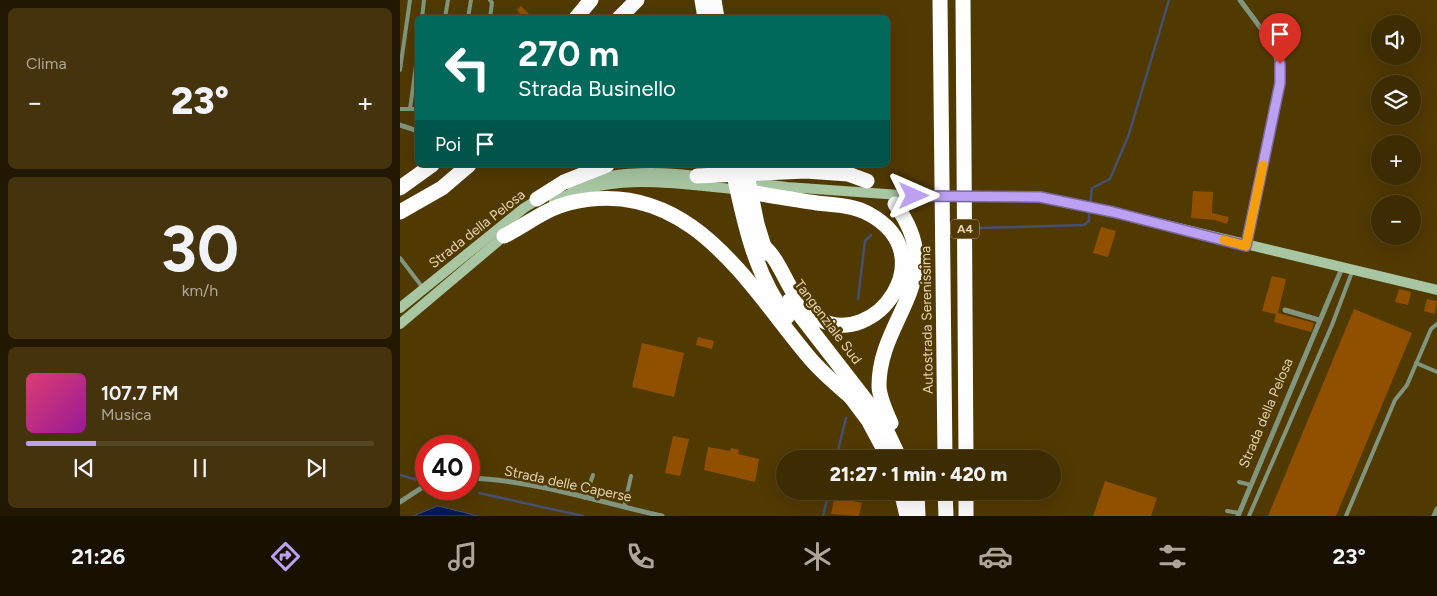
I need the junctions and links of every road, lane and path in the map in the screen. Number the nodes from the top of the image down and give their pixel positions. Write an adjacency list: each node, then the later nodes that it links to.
1 (410, 0): 27 (lane)
2 (424, 0): 17 (lane)
3 (448, 0): 18 (lane)
4 (470, 0): 19 (lane)
5 (490, 0): 20 (lane)
6 (591, 0): 21 (highway)
7 (622, 0): 22 (highway)
8 (636, 0): 23 (highway)
9 (695, 0): 24 (highway)
10 (702, 0): 25 (highway)
11 (714, 0): 26 (highway)
12 (933, 0): 50 (highway)
13 (940, 0): 50 (highway, Autostrada Serenissima / A4)
14 (962, 0): 41 (highway, A4)
15 (966, 0): 41 (highway)
16 (1240, 0): 52 (street)
17 (422, 15)
18 (446, 15)
19 (468, 15)
20 (490, 15)
21 (578, 15)
22 (611, 15)
23 (622, 15)
24 (698, 15)
25 (704, 15)
26 (716, 15)
27 (400, 70)
28 (415, 73): 31 (lane)
29 (400, 108): 31 (lane)
30 (415, 109): 31 (lane)
31 (410, 110)
32 (400, 125): 33 (street)
33 (415, 130)
34 (429, 167): 42 (highway)
35 (467, 167): 47 (highway)
36 (602, 167): 45 (highway)
37 (733, 167): 48 (highway, Tangenziale Sud)
38 (745, 167): 48 (highway, Tangenziale Sud)
39 (698, 176): 40 (highway); 43 (street, Strada della Pelosa); 45 (street, Strada della Pelosa)
40 (867, 181)
41 (964, 184): 70 (highway, A4)
42 (400, 188)
43 (787, 188): 44 (street, Strada della Pelosa); 52 (street, Strada della Pelosa)
44 (742, 190): 49 (street, Strada della Pelosa); 51 (highway)
45 (537, 199): 56 (street, Strada della Pelosa)
46 (895, 204): 68 (highway)
47 (400, 212)
48 (751, 226): 51 (highway, Tangenziale Sud); 65 (highway, Tangenziale Sud)
49 (504, 236): 61 (street, Strada della Pelosa); 65 (highway)
50 (943, 239): 69 (highway, Autostrada Serenissima / A4)
51 (762, 245): 67 (highway, Tangenziale Sud)
52 (1246, 246): 54 (street, Strada della Pelosa)
53 (400, 258): 56 (lane)
54 (1342, 268): 55 (street, Strada della Pelosa); 60 (street, Strada della Pelosa)
55 (1352, 271): 57 (street, Strada della Pelosa); 93 (lane)
56 (423, 288): 58 (street, Strada della Pelosa)
57 (1437, 290)
58 (400, 308)
59 (1285, 310): 60 (street)
60 (1319, 320): 75 (street, Strada della Pelosa)
61 (400, 324)
62 (1437, 324): 63 (lane)
63 (1416, 364): 64 (lane); 94 (lane)
64 (1437, 372)
65 (852, 398): 66 (highway, Tangenziale Sud)
66 (884, 450)
67 (896, 450)
68 (904, 450)
69 (945, 450)
70 (966, 450)
71 (593, 475): 77 (lane)
72 (631, 476): 84 (lane)
73 (480, 478): 77 (street, Strada delle Caperse)
74 (1240, 482): 75 (lane)
75 (1251, 485): 87 (street, Strada della Pelosa)
76 (415, 492): 83 (street)
77 (586, 498): 84 (street, Strada delle Caperse)
78 (903, 500): 89 (highway)
79 (913, 500): 90 (highway)
80 (917, 500): 90 (highway)
81 (945, 500): 91 (highway)
82 (966, 500): 92 (highway)
83 (400, 502)
84 (624, 507): 88 (street, Strada delle Caperse)
85 (1437, 509): 95 (street)
86 (1227, 511): 87 (lane)
87 (1238, 515)
88 (662, 516)
89 (907, 516)
90 (917, 516)
91 (946, 516)
92 (966, 516)
93 (1249, 516)
94 (1346, 516)
95 (1434, 516)

